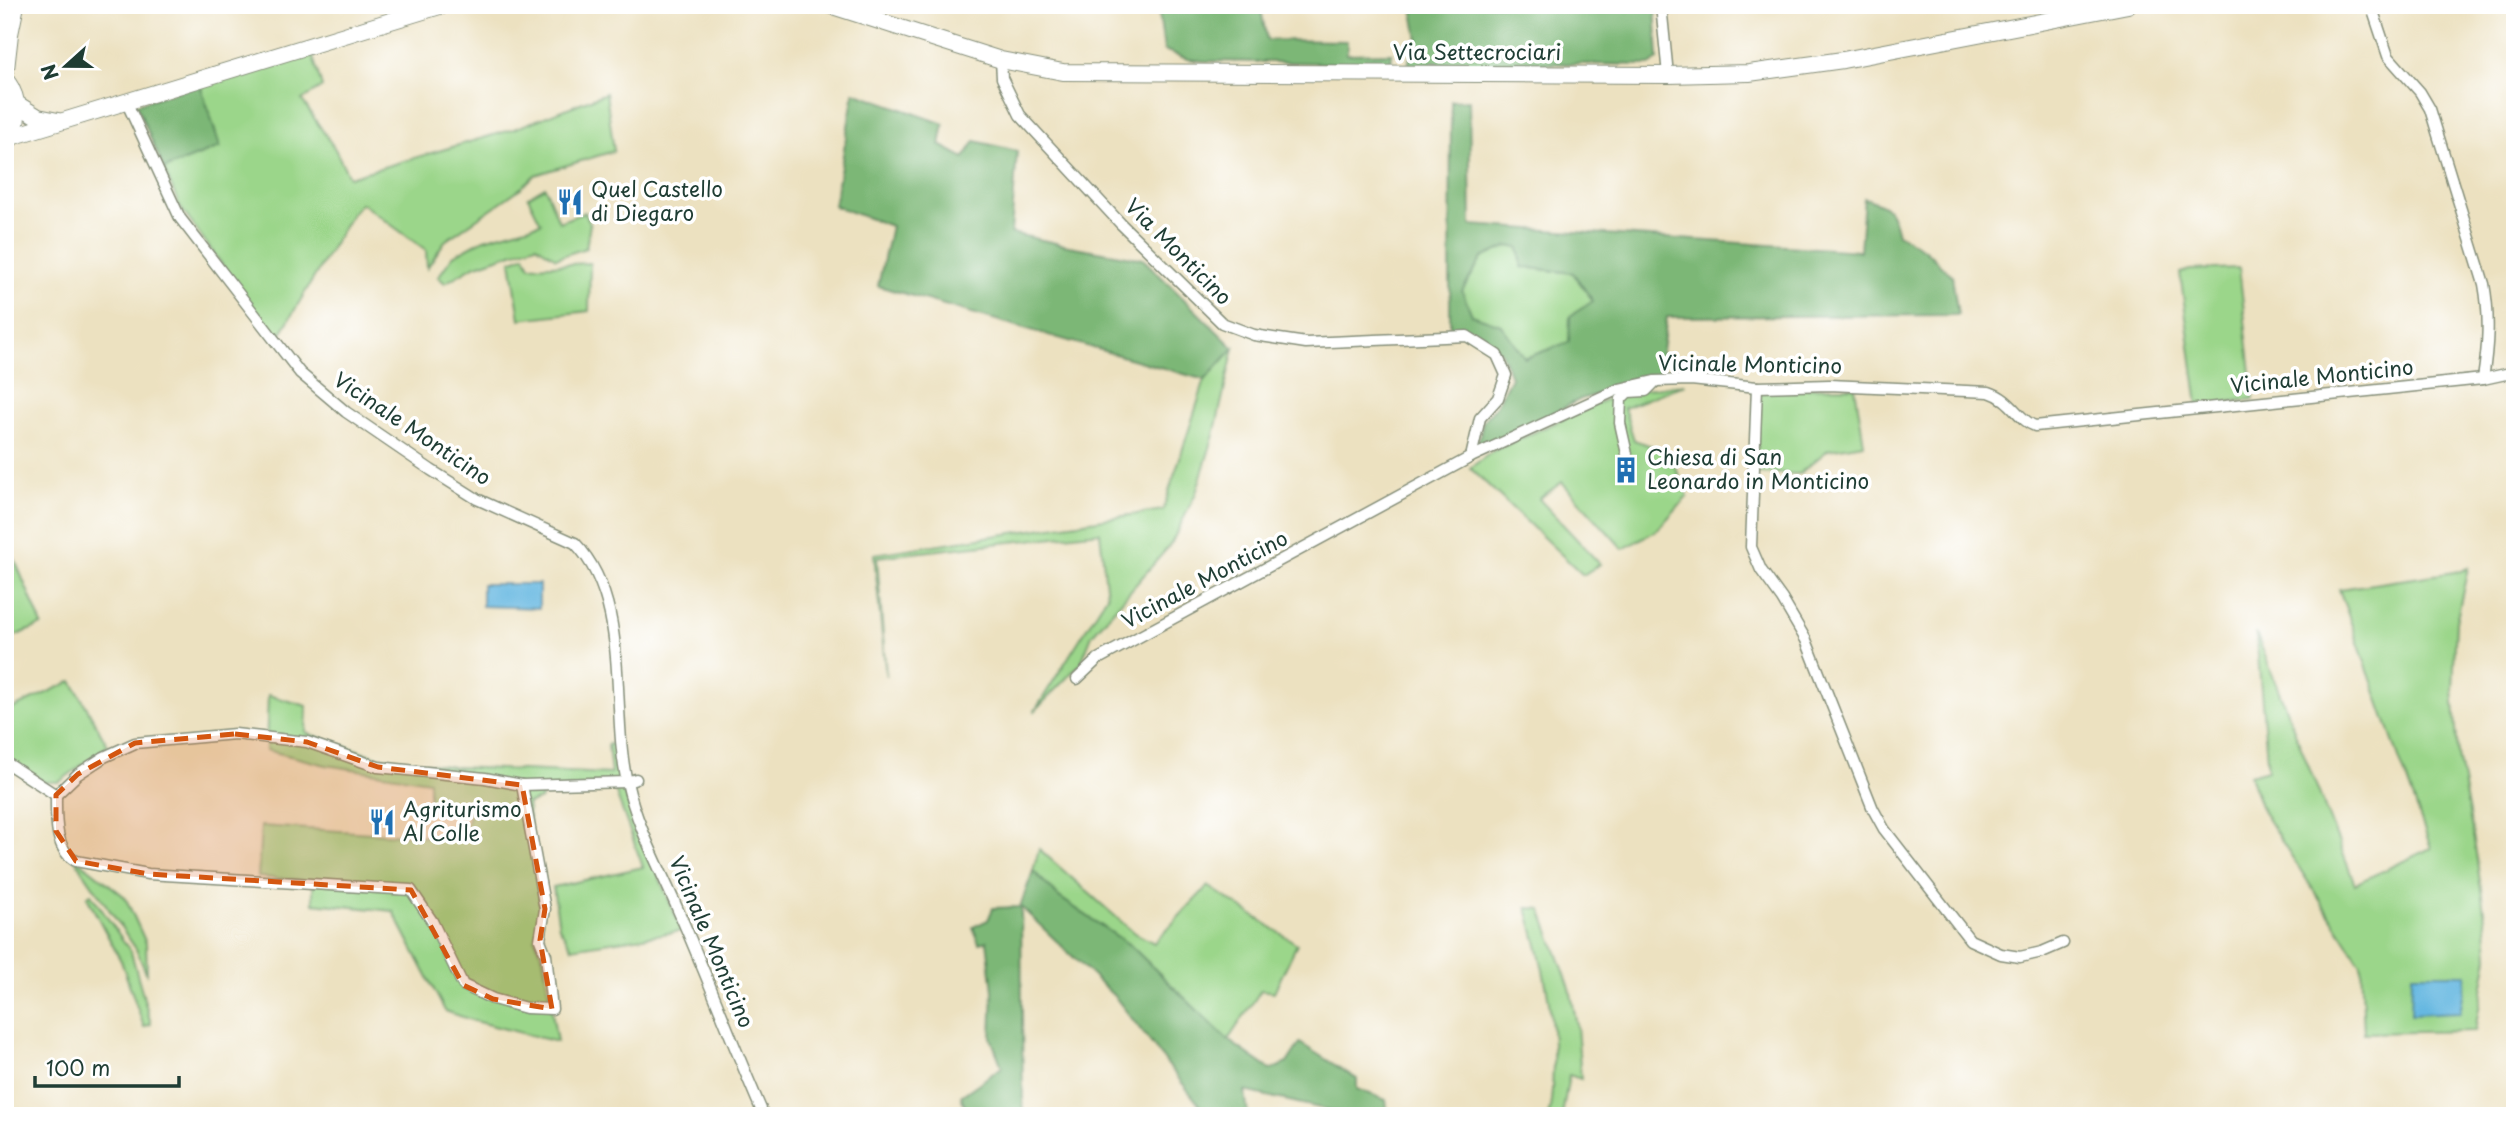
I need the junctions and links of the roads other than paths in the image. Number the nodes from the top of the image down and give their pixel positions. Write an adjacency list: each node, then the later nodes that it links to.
1 (12, 5): 7 (main road); 9 (main road)
2 (443, 5): 12 (main road)
3 (829, 5): 8 (main road, Via Settecrociari)
4 (1661, 5): 10 (street)
5 (2128, 5): 10 (main road, Via Settecrociari)
6 (2371, 5): 17 (street)
7 (5, 13)
8 (1001, 60): 10 (main road, Via Settecrociari); 21 (street, Via Monticino)
9 (5, 69)
10 (1668, 75)
11 (5, 80): 13 (main road)
12 (126, 101): 14 (main road); 24 (street, Vicinale Monticino)
13 (17, 104): 14 (main road); 15 (main road)
14 (64, 121): 15 (main road)
15 (8, 141)
16 (2515, 372): 17 (street, Vicinale Monticino)
17 (2483, 379): 19 (street, Vicinale Monticino)
18 (1657, 381): 19 (street, Vicinale Monticino); 20 (street); 21 (street, Vicinale Monticino)
19 (1757, 387): 27 (street)
20 (1627, 454)
21 (1471, 457): 22 (street, Vicinale Monticino)
22 (1077, 679)
23 (5, 762): 26 (street)
24 (631, 780): 25 (street); 28 (street, Vicinale Monticino)
25 (522, 785): 26 (street); 26 (street)
26 (56, 795)
27 (2063, 943)
28 (764, 1116)

